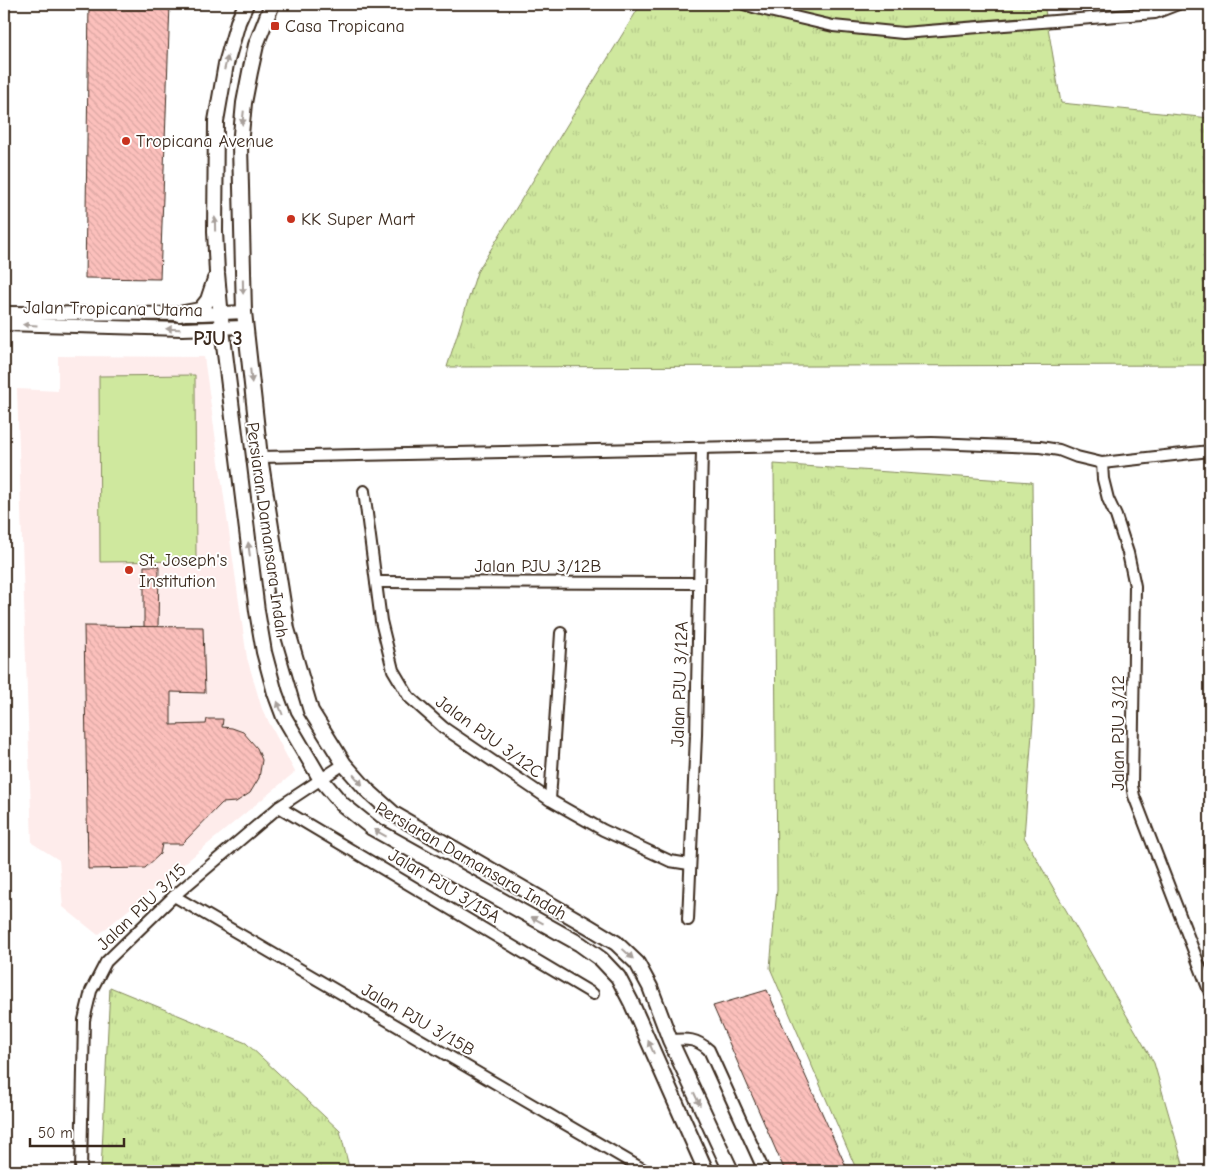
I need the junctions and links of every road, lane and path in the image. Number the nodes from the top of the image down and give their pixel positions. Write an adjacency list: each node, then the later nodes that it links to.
1 (246, 4): 5 (main road, Persiaran Damansara Indah, one-way to 1)
2 (272, 4): 6 (main road, Persiaran Damansara Indah, one-way to 6)
3 (744, 4): 4 (street)
4 (1178, 4)
5 (217, 273): 8 (main road); 9 (main road, Persiaran Damansara Indah)
6 (244, 312): 9 (street, Jalan Tropicana Utama); 11 (main road, Persiaran Damansara Indah)
7 (4, 313): 8 (street, Jalan Tropicana Utama)
8 (179, 314): 9 (street, Jalan Tropicana Utama)
9 (220, 314): 12 (main road, Persiaran Damansara Indah)
10 (4, 324): 12 (street, Jalan Tropicana Utama, one-way to 10)
11 (245, 327): 12 (street, Jalan Tropicana Utama); 15 (main road, Persiaran Damansara Indah, one-way to 15)
12 (222, 329): 22 (main road, Persiaran Damansara Indah, one-way to 12)
13 (702, 449): 15 (street); 16 (street); 19 (street, Jalan PJU 3/12A)
14 (1210, 451): 16 (street)
15 (260, 457): 21 (main road, Persiaran Damansara Indah)
16 (1102, 463): 28 (street, Jalan PJU 3/12)
17 (364, 491): 18 (street, Jalan PJU 3/12C)
18 (376, 582): 19 (street, Jalan PJU 3/12B); 23 (street, Jalan PJU 3/12C)
19 (700, 583): 25 (street, Jalan PJU 3/12A)
20 (561, 633): 23 (street)
21 (344, 764): 22 (street, Jalan PJU 3/15); 30 (main road, Persiaran Damansara Indah, one-way to 30)
22 (320, 778): 24 (street, Jalan PJU 3/15); 33 (main road, Persiaran Damansara Indah, one-way to 22)
23 (550, 800): 25 (street, Jalan PJU 3/12C)
24 (279, 807): 26 (street, Jalan PJU 3/15); 29 (street, Jalan PJU 3/15A)
25 (689, 864): 27 (street, Jalan PJU 3/12A)
26 (174, 896): 31 (street, Jalan PJU 3/15); 32 (street, Jalan PJU 3/15B)
27 (688, 920)
28 (1210, 993)
29 (593, 994)
30 (670, 1040): 34 (main road, Persiaran Damansara Indah, one-way to 34); 35 (street)
31 (81, 1171)
32 (646, 1171)
33 (706, 1171)
34 (731, 1171)
35 (764, 1171)

